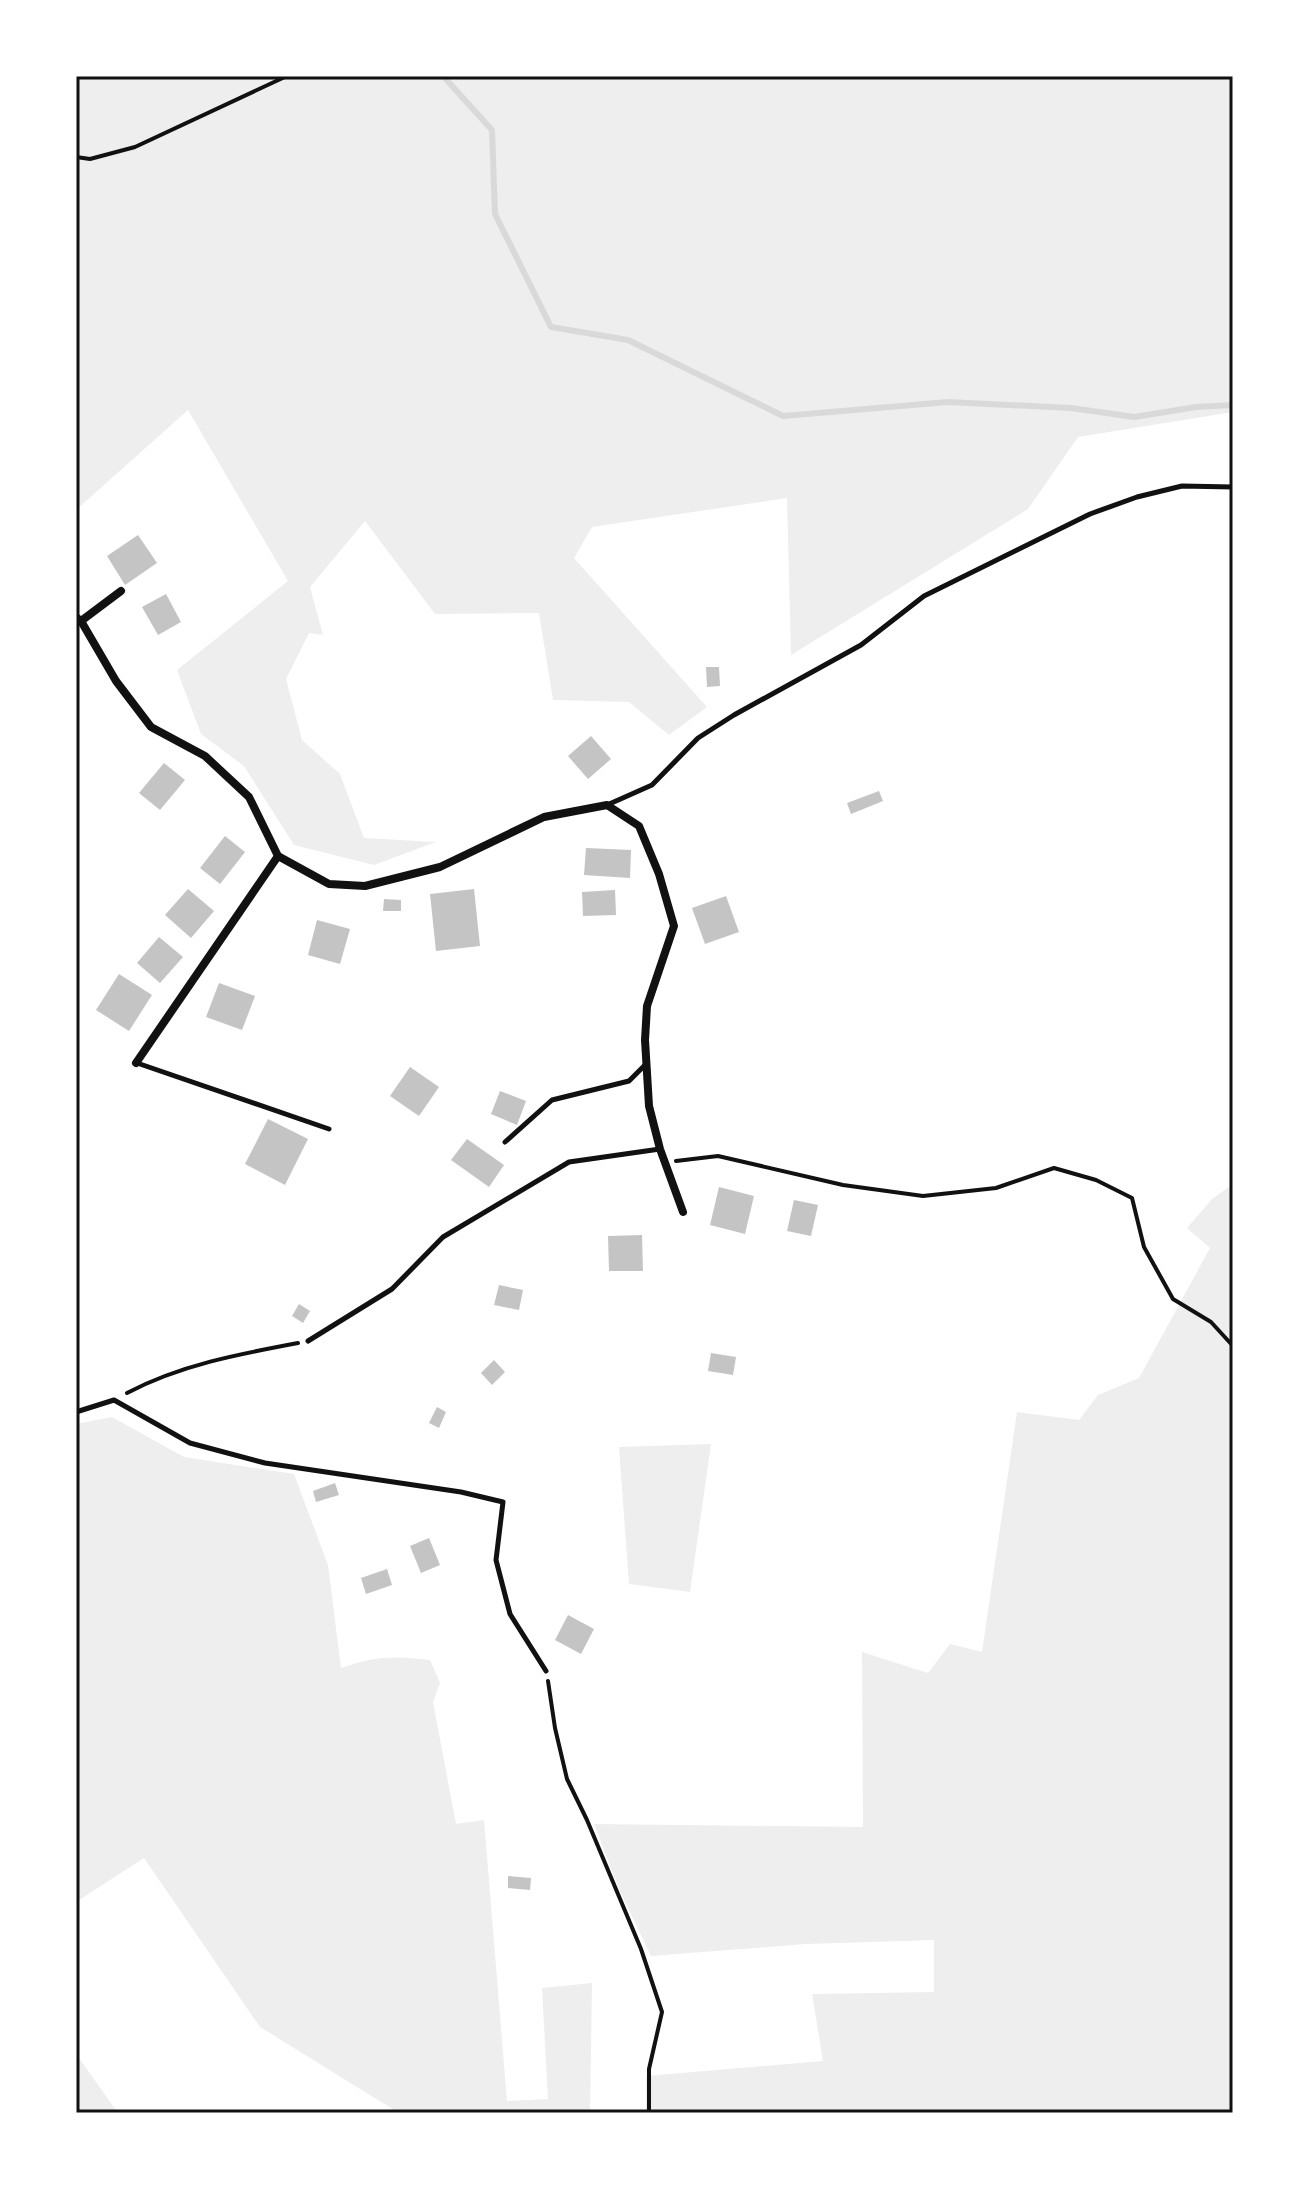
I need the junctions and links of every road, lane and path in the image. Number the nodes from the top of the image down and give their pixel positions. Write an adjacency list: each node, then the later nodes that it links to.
1 (287, 76): 2 (path)
2 (76, 157)
3 (1233, 487): 6 (lane)
4 (121, 591): 5 (street)
5 (78, 619): 7 (street)
6 (607, 805): 7 (street); 9 (street)
7 (278, 856): 8 (street)
8 (136, 1063): 10 (lane)
9 (646, 1063): 11 (lane); 12 (street)
10 (329, 1129)
11 (505, 1142)
12 (660, 1149): 13 (street); 15 (lane)
13 (664, 1162): 14 (street); 16 (path)
14 (683, 1212)
15 (308, 1341): 17 (path)
16 (1233, 1346)
17 (114, 1400): 18 (lane); 19 (lane)
18 (76, 1412)
19 (546, 1671): 20 (path)
20 (649, 2113)

